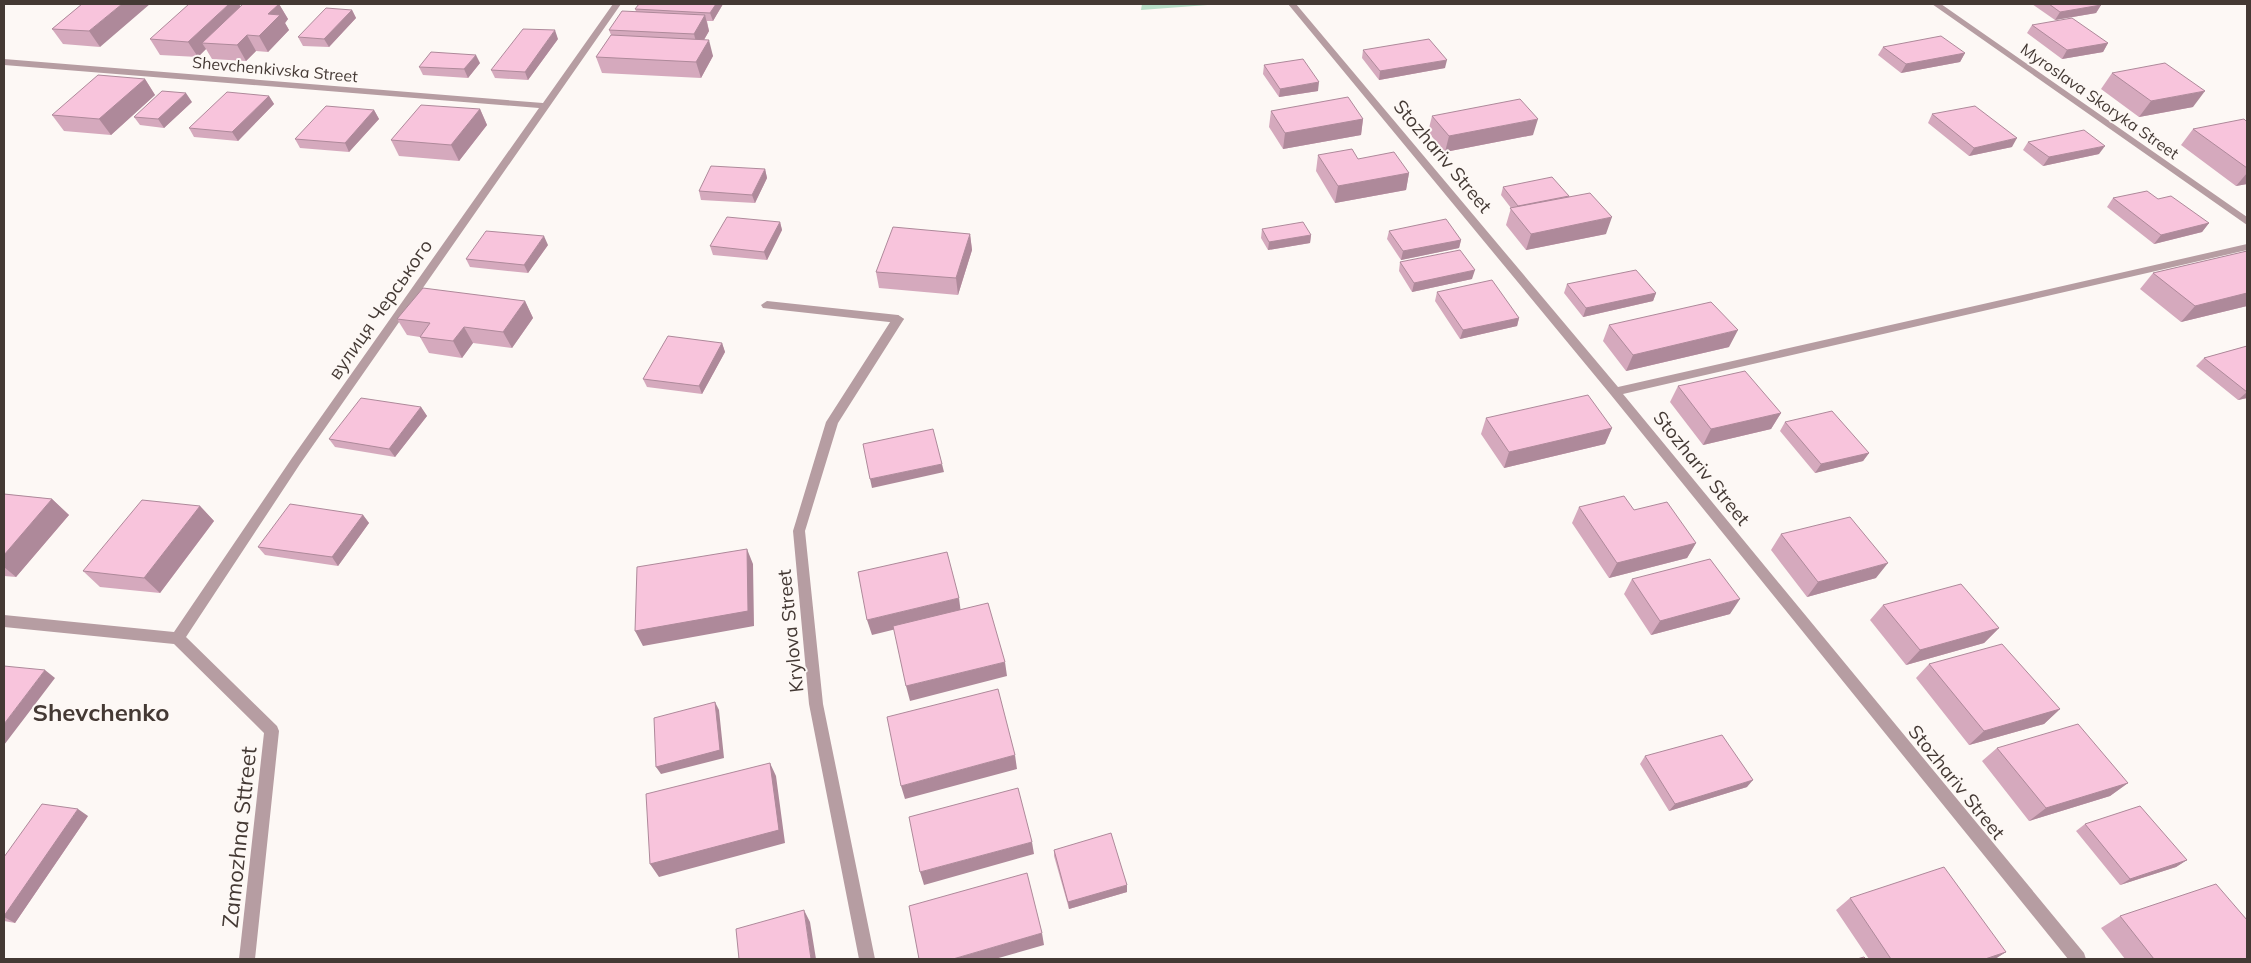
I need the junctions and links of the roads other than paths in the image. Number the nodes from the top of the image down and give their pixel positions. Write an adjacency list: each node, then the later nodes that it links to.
1 (617, 4): 5 (street, вулиця Черського)
2 (1292, 4): 9 (street, Stozhariv Street)
3 (1936, 4): 6 (street, Myroslava Skoryka Street)
4 (4, 62): 5 (street, Shevchenkivska Street)
5 (543, 106): 11 (street, вулиця Черського)
6 (2247, 222)
7 (2247, 247): 9 (street)
8 (767, 305): 13 (street, Krylova Street)
9 (1615, 392): 14 (street, Stozhariv Street)
10 (4, 621): 11 (street)
11 (178, 638): 12 (street, Zamozhna Sttreet)
12 (247, 959)
13 (867, 959)
14 (2078, 959)

